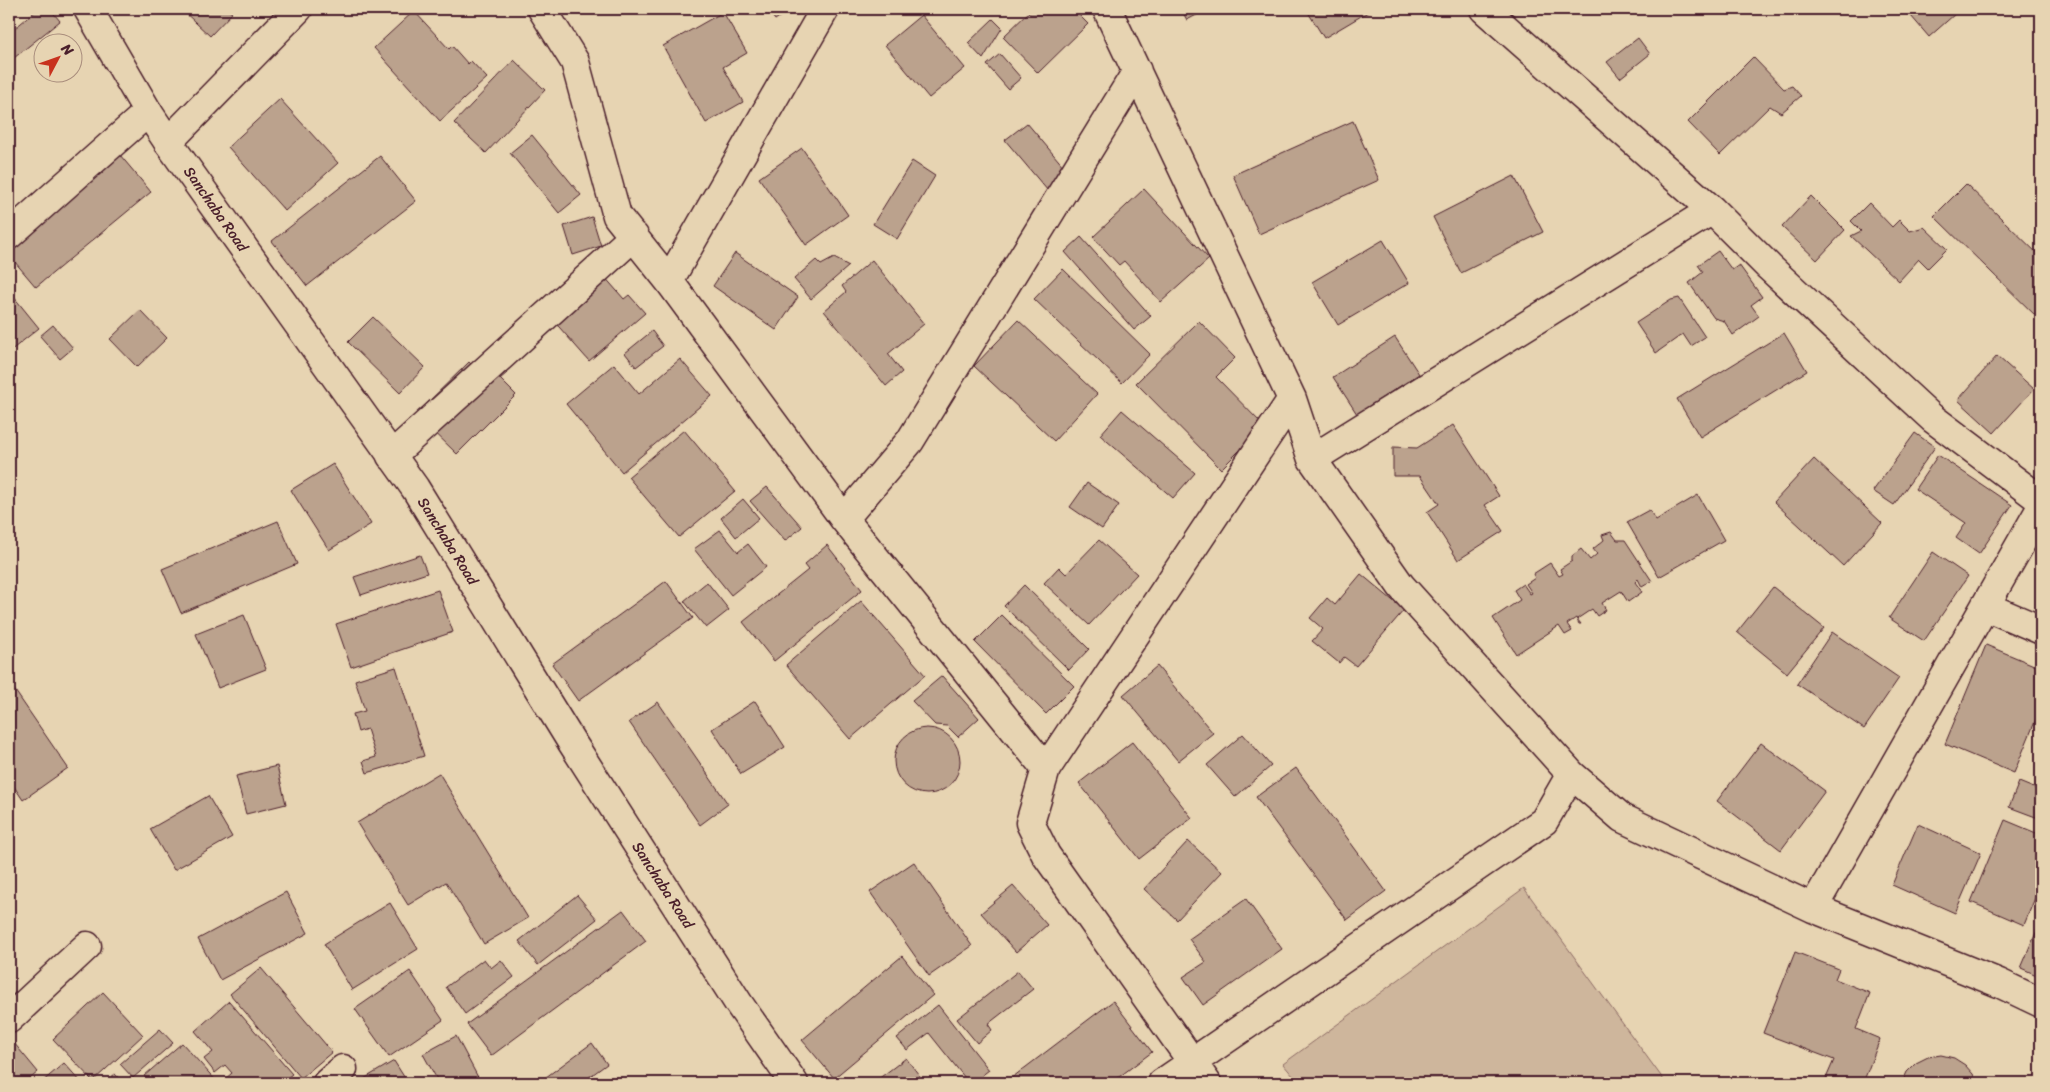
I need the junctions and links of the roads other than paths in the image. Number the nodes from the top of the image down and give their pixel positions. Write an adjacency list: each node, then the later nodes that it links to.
1 (88, 9): 8 (street, Sanchaba Road)
2 (298, 9): 9 (street)
3 (542, 9): 12 (street)
4 (825, 9): 13 (street)
5 (1107, 9): 7 (street)
6 (1484, 9): 10 (street)
7 (1137, 71): 14 (street); 19 (street)
8 (148, 112): 9 (street, Sanchaba Road); 11 (street)
9 (168, 142): 15 (street, Sanchaba Road)
10 (1712, 210): 16 (street); 17 (street)
11 (9, 235)
12 (634, 236): 13 (street); 15 (street)
13 (669, 281): 19 (street)
14 (1292, 399): 16 (street); 22 (street)
15 (391, 456): 29 (street, Sanchaba Road)
16 (1312, 459): 23 (street)
17 (2041, 500)
18 (2041, 508): 20 (street)
19 (844, 519): 22 (street)
20 (1985, 606): 21 (street); 24 (street)
21 (2041, 630)
22 (1046, 769): 28 (street)
23 (1571, 774): 24 (street); 28 (street)
24 (1813, 908): 26 (street)
25 (86, 946): 27 (street)
26 (2041, 1003)
27 (9, 1019)
28 (1199, 1073): 30 (street)
29 (794, 1083)
30 (1162, 1083)

